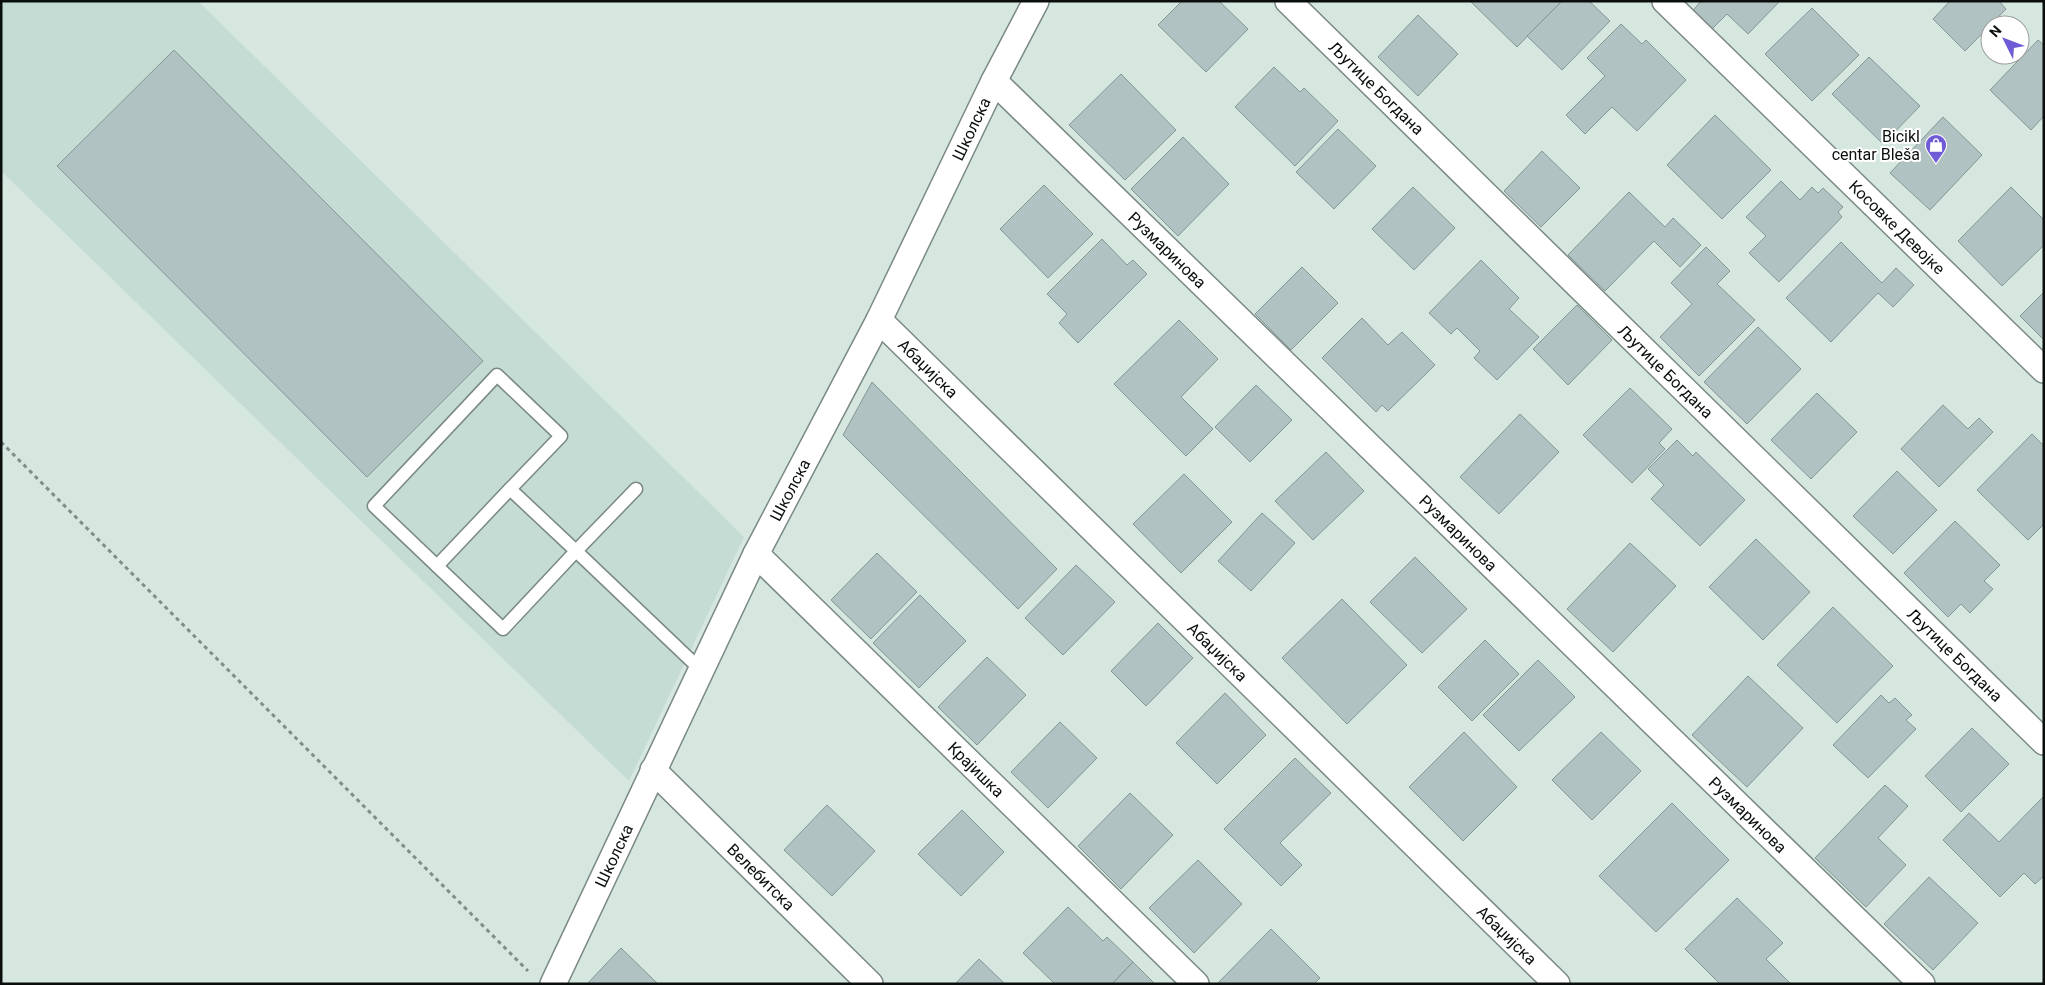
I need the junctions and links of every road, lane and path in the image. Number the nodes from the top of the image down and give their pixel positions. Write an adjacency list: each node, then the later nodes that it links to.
1 (1036, 1): 4 (street, Школска)
2 (1288, 1): 14 (street, Љутице Богдана)
3 (1665, 1): 6 (street, Косовке Девојке)
4 (994, 81): 5 (street, Школска); 20 (street, Рузмаринова)
5 (879, 320): 11 (street, Школска); 19 (street, Абаџијска)
6 (2044, 370)
7 (1, 442): 16 (path)
8 (510, 488): 10 (lane); 12 (lane); 12 (lane)
9 (636, 489): 10 (lane)
10 (576, 551): 12 (lane); 13 (lane)
11 (756, 554): 13 (street, Школска); 18 (street, Крајишка)
12 (437, 566)
13 (701, 670): 15 (street, Школска)
14 (2044, 742)
15 (653, 770): 16 (street, Школска); 17 (street, Велебитска)
16 (543, 980)
17 (870, 984)
18 (1196, 984)
19 (1557, 984)
20 (1922, 984)

